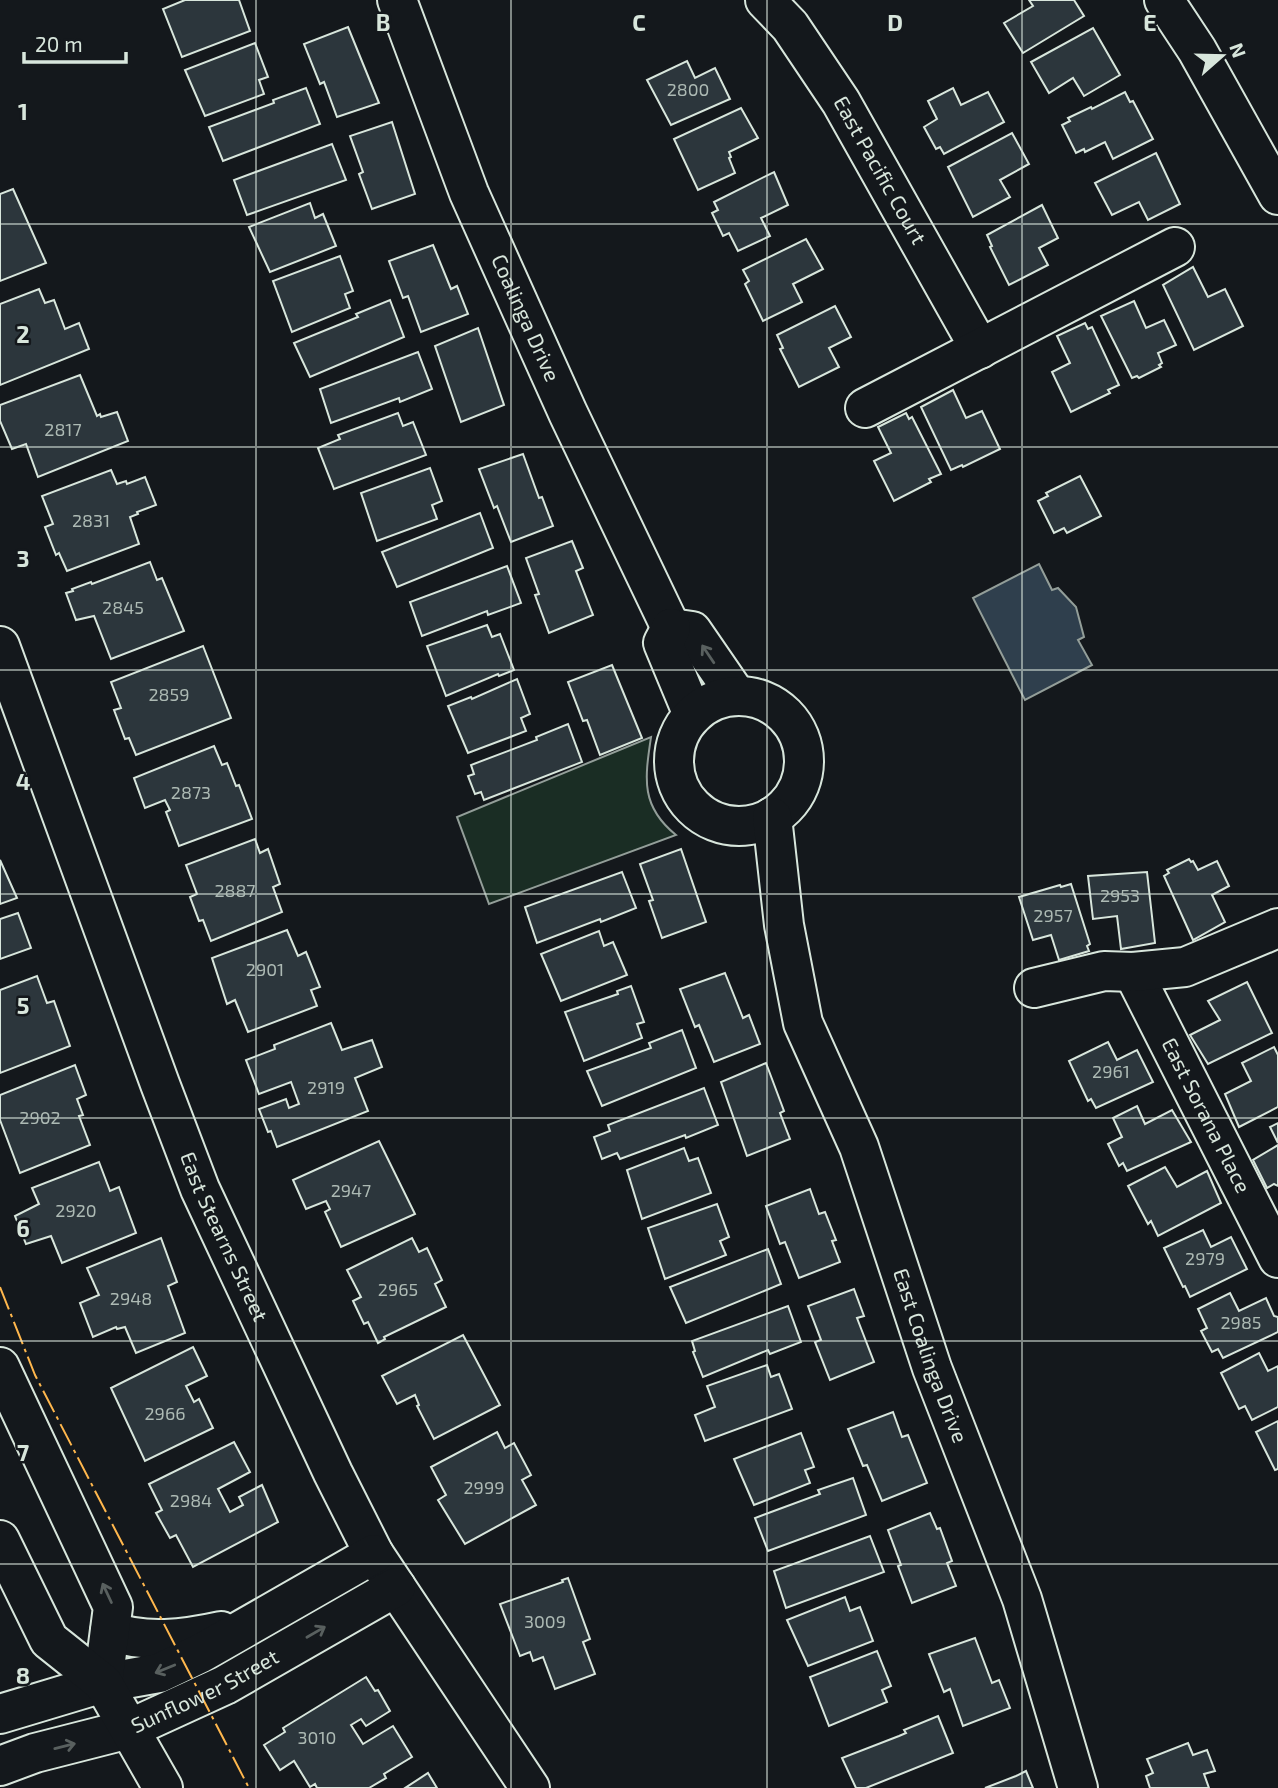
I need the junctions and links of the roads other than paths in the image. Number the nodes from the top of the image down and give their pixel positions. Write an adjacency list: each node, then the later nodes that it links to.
1 (397, 0): 8 (street, Coalinga Drive)
2 (765, 0): 6 (street, East Pacific Court)
3 (1164, 0): 4 (street)
4 (1278, 195)
5 (1175, 247): 6 (street)
6 (980, 349): 7 (street)
7 (865, 408)
8 (671, 628): 10 (street, one-way to 8); 11 (street, Coalinga Drive)
9 (0, 646): 19 (street, East Stearns Street)
10 (736, 695): 11 (street); 12 (street)
11 (693, 715): 12 (street)
12 (757, 821): 29 (street, East Coalinga Drive)
13 (1275, 936): 14 (street)
14 (1133, 972): 15 (street); 16 (street, East Sorana Place)
15 (1034, 988)
16 (1278, 1258)
17 (0, 1367): 22 (street, one-way to 17)
18 (0, 1540): 23 (street)
19 (374, 1554): 20 (street, East Stearns Street); 21 (street, Sunflower Street)
20 (396, 1587): 25 (street, Sunflower Street, one-way to 20); 28 (street, East Stearns Street)
21 (250, 1625): 22 (street); 23 (street, Sunflower Street, one-way to 23)
22 (110, 1631): 23 (street)
23 (103, 1683): 24 (street, Sunflower Street); 25 (street)
24 (0, 1714)
25 (129, 1729): 26 (street, Sunflower Street, one-way to 25); 27 (street)
26 (0, 1766)
27 (163, 1788)
28 (530, 1788)
29 (1078, 1788)

